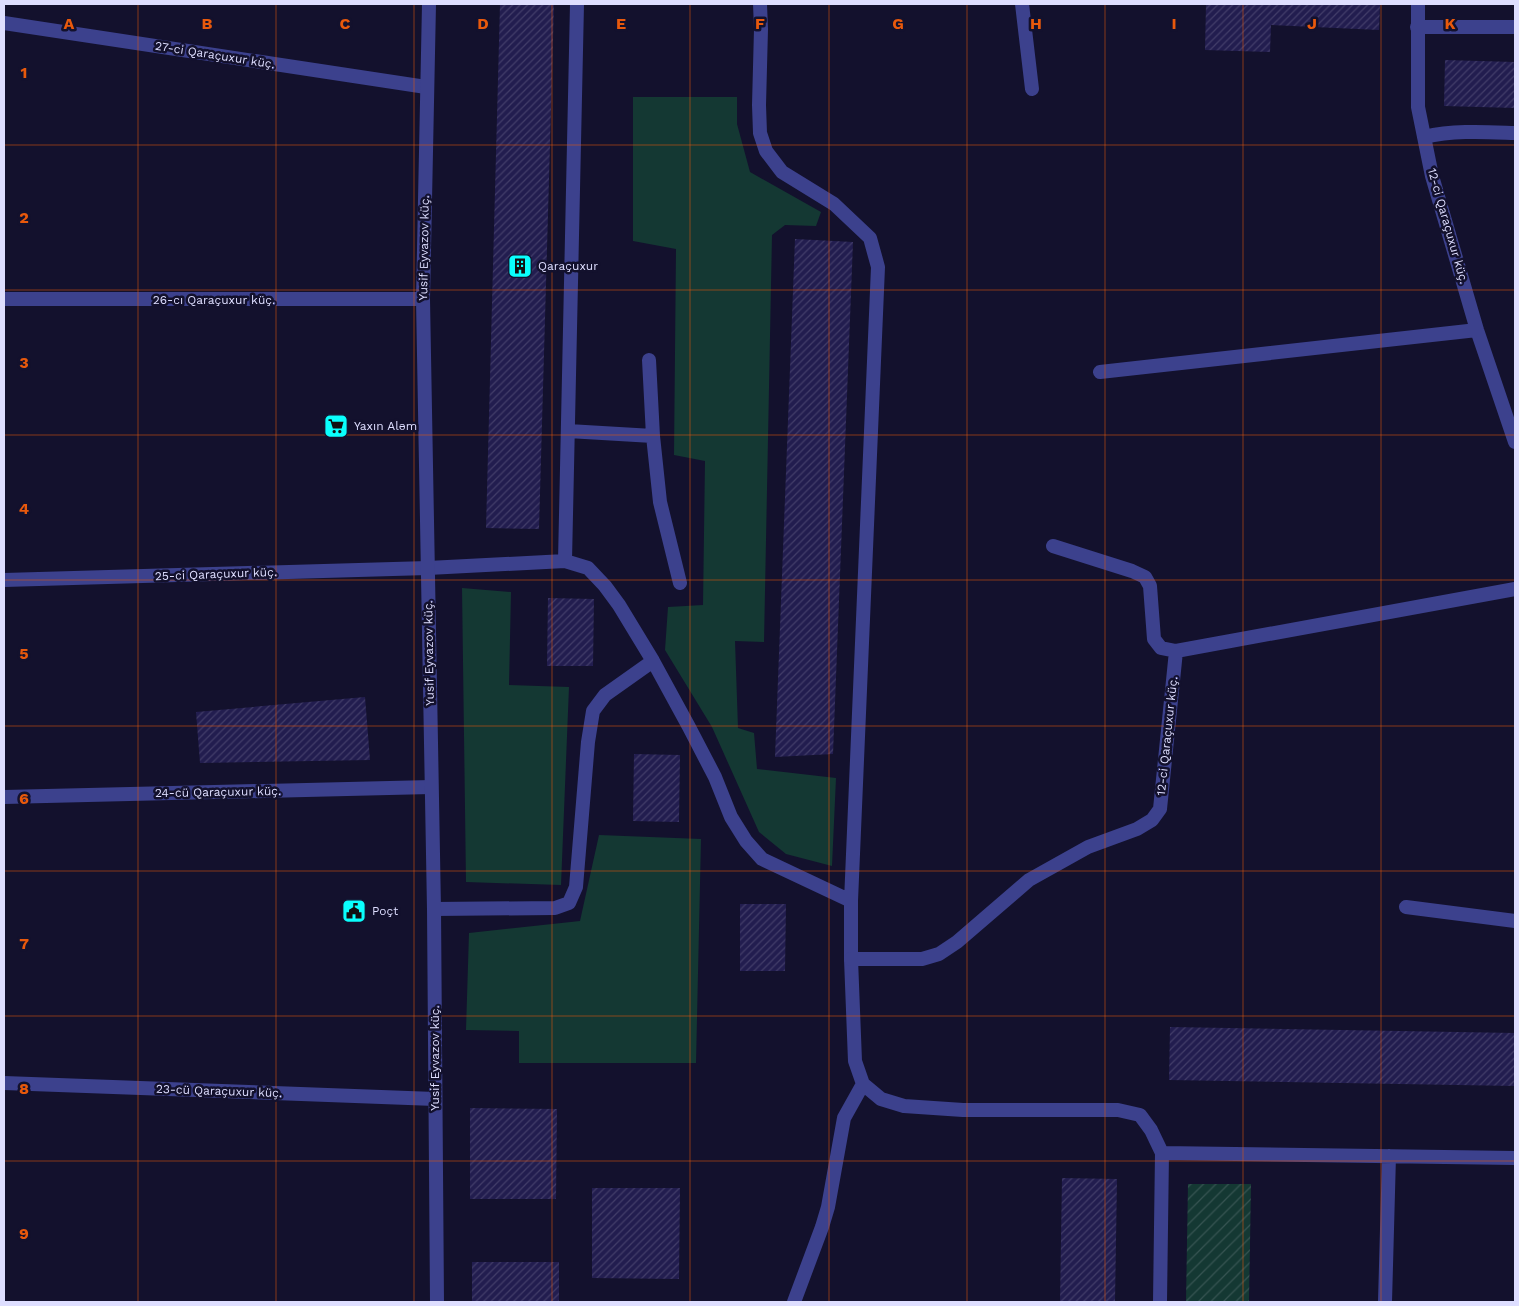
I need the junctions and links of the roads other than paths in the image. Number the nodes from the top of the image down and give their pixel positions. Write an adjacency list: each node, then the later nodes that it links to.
1 (429, 4): 9 (street, Yusif Eyvazov küç.)
2 (577, 4): 18 (street)
3 (760, 4): 31 (street)
4 (1022, 4): 10 (street)
5 (1418, 4): 7 (street, 12-ci Qaraçuxur küç.)
6 (4, 24): 9 (street, 27-ci Qaraçuxur küç.)
7 (1417, 27): 8 (street); 12 (street, 12-ci Qaraçuxur küç.)
8 (1515, 27)
9 (426, 87): 14 (street, Yusif Eyvazov küç.)
10 (1032, 89)
11 (1515, 133): 12 (street)
12 (1424, 137): 15 (street, 12-ci Qaraçuxur küç.)
13 (4, 299): 14 (street, 26-cı Qaraçuxur küç.)
14 (424, 299): 23 (street, Yusif Eyvazov küç.)
15 (1477, 330): 17 (street); 20 (street, 12-ci Qaraçuxur küç.)
16 (649, 360): 19 (street)
17 (1100, 372)
18 (568, 431): 19 (street); 22 (street)
19 (653, 436): 25 (street)
20 (1515, 442)
21 (1053, 546): 27 (street)
22 (565, 561): 23 (street, 25-ci Qaraçuxur küç.); 28 (street)
23 (428, 568): 24 (street, 25-ci Qaraçuxur küç.); 29 (street, Yusif Eyvazov küç.)
24 (4, 580)
25 (680, 583)
26 (1515, 589): 27 (street)
27 (1176, 651): 35 (street, 12-ci Qaraçuxur küç.)
28 (652, 662): 31 (street); 33 (street)
29 (431, 787): 30 (street, 24-cü Qaraçuxur küç.); 33 (street, Yusif Eyvazov küç.)
30 (4, 796)
31 (851, 901): 35 (street)
32 (1406, 907): 34 (street)
33 (434, 909): 38 (street, Yusif Eyvazov küç.)
34 (1515, 921)
35 (851, 959): 37 (street)
36 (4, 1083): 38 (street, 23-cü Qaraçuxur küç.)
37 (863, 1084): 39 (street); 43 (street)
38 (435, 1099): 42 (street, Yusif Eyvazov küç.)
39 (1162, 1153): 40 (street); 44 (street)
40 (1389, 1156): 41 (street); 45 (street)
41 (1515, 1158)
42 (437, 1302)
43 (794, 1302)
44 (1160, 1302)
45 (1385, 1302)

